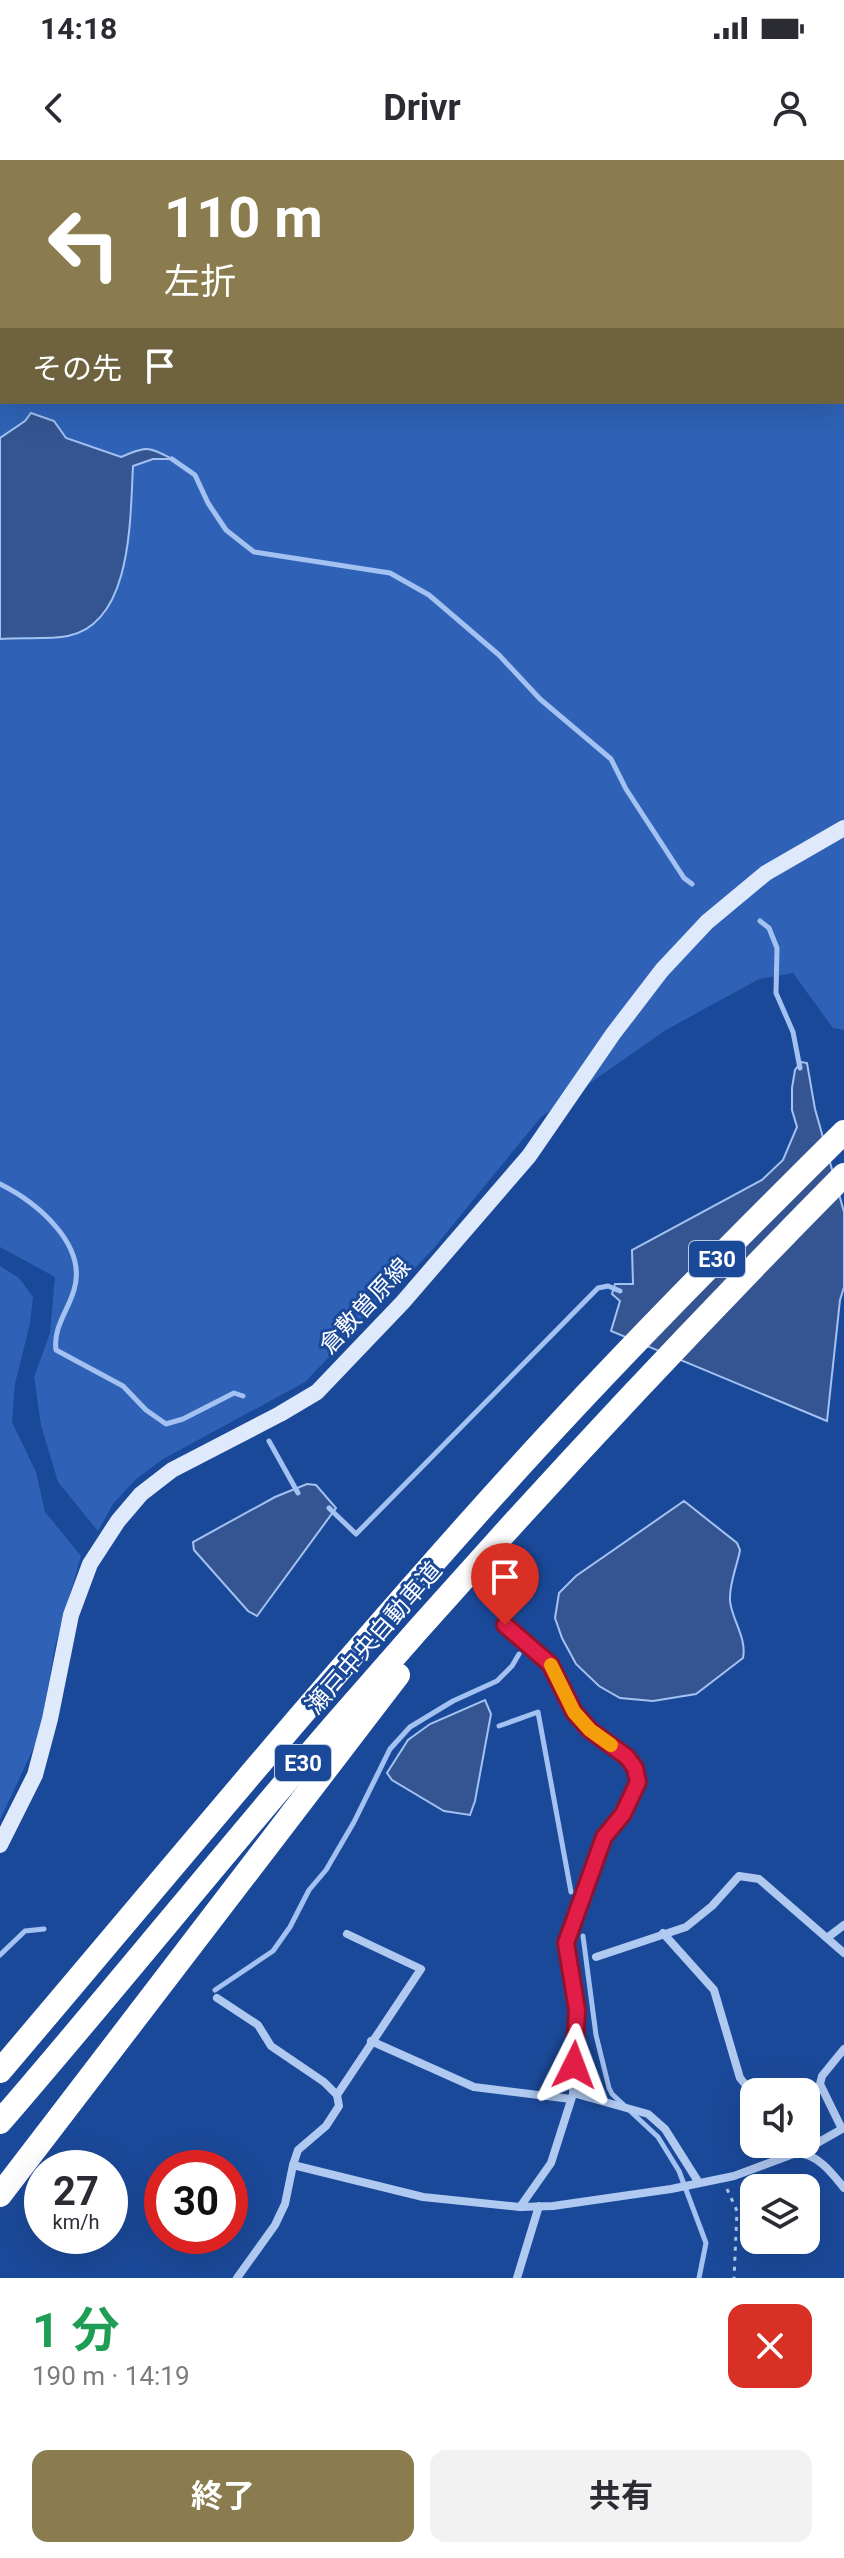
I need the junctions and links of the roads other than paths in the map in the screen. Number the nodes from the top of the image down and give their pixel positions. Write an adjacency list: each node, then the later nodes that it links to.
1 (844, 828): 6 (street, 倉敷曽原線)
2 (844, 1132): 16 (highway, 瀬戸中央自動車道 / E30)
3 (844, 1175): 4 (highway, 瀬戸中央自動車道 / E30)
4 (518, 1517): 22 (highway, 瀬戸中央自動車道 / E30); 29 (highway)
5 (505, 1625): 21 (street)
6 (0, 1845)
7 (844, 1925): 10 (street)
8 (663, 1933): 10 (street); 12 (street); 17 (street)
9 (347, 1934): 14 (street)
10 (827, 1938): 11 (street)
11 (844, 1953)
12 (596, 1957)
13 (217, 1998): 20 (street)
14 (371, 2041): 20 (street); 21 (street)
15 (844, 2049): 18 (street)
16 (0, 2071)
17 (740, 2078)
18 (820, 2084)
19 (820, 2084): 23 (street)
20 (337, 2095): 26 (street)
21 (572, 2096): 27 (street); 31 (street)
22 (0, 2122)
23 (820, 2141)
24 (781, 2158): 27 (street)
25 (814, 2158): 28 (street)
26 (293, 2165): 31 (street); 32 (street)
27 (697, 2183): 30 (street)
28 (844, 2188)
29 (0, 2195)
30 (539, 2206): 31 (street); 33 (street)
31 (520, 2207)
32 (237, 2278)
33 (517, 2278)

